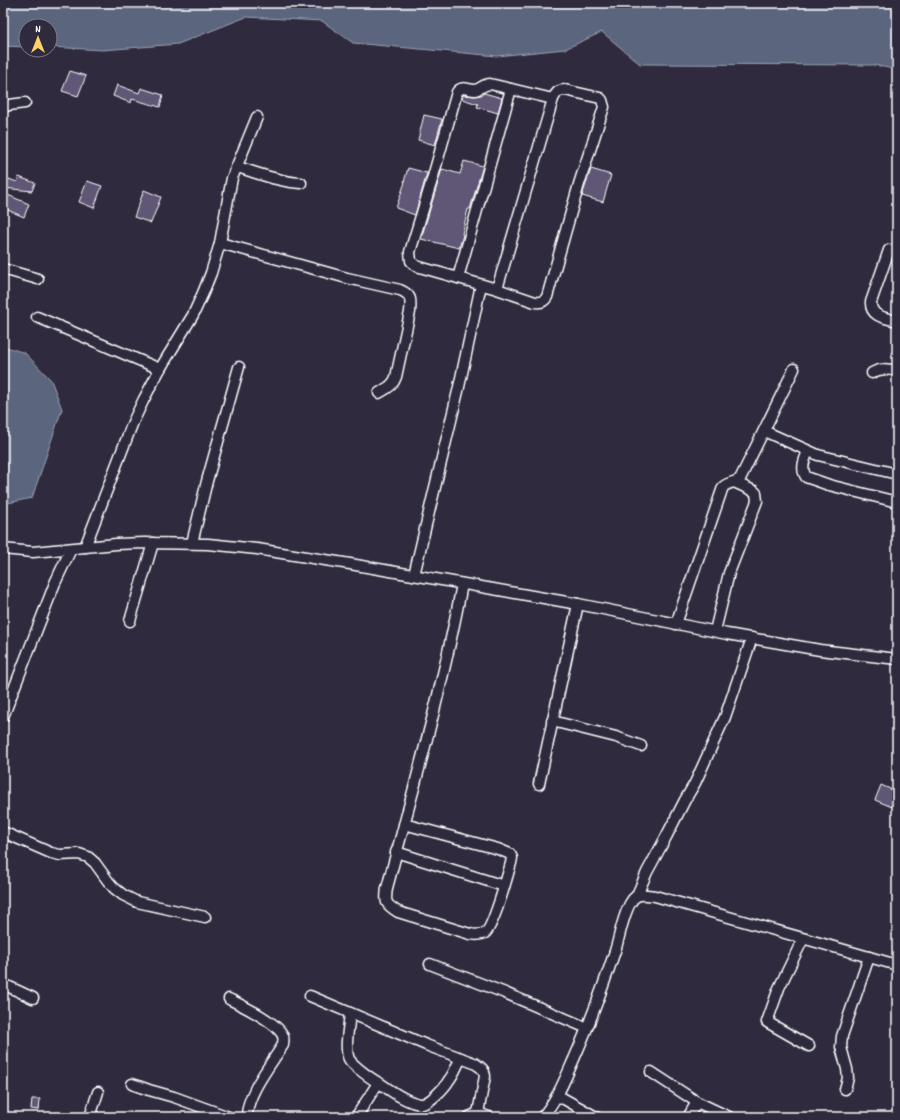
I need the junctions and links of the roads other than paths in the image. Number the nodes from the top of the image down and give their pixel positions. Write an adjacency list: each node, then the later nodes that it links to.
1 (511, 89): 2 (street); 11 (street); 11 (street)
2 (553, 99): 14 (street); 14 (street)
3 (25, 103): 4 (street)
4 (3, 106)
5 (257, 117): 6 (street)
6 (236, 167): 7 (street); 8 (street)
7 (302, 183)
8 (220, 244): 18 (street); 22 (street)
9 (889, 250): 16 (street)
10 (3, 269): 12 (street)
11 (458, 278): 13 (street)
12 (38, 279)
13 (481, 285): 14 (street); 33 (street)
14 (497, 289)
15 (37, 316): 18 (street)
16 (897, 321)
17 (239, 367): 29 (street)
18 (160, 369): 30 (street)
19 (794, 369): 23 (street)
20 (897, 371): 21 (street)
21 (872, 373)
22 (379, 393)
23 (764, 431): 24 (street); 26 (street)
24 (808, 451): 25 (street); 27 (street)
25 (897, 474)
26 (734, 482): 37 (street); 38 (street)
27 (897, 502)
28 (153, 543): 29 (street); 30 (street); 36 (street)
29 (192, 543): 33 (street)
30 (85, 547): 32 (street)
31 (3, 549): 32 (street)
32 (71, 549): 41 (street)
33 (414, 575): 34 (street)
34 (462, 584): 35 (street); 45 (street)
35 (578, 604): 37 (street); 42 (street)
36 (130, 621)
37 (676, 624): 38 (street)
38 (715, 631): 39 (street)
39 (752, 638): 40 (street); 49 (street)
40 (897, 659)
41 (3, 717)
42 (552, 721): 43 (street); 44 (street)
43 (641, 746)
44 (539, 784)
45 (404, 824): 47 (street); 48 (street)
46 (3, 832): 50 (street)
47 (396, 852): 48 (street); 48 (street)
48 (504, 886)
49 (637, 896): 51 (street); 60 (street)
50 (205, 917)
51 (803, 939): 52 (street); 61 (street)
52 (869, 957): 54 (street); 66 (street)
53 (430, 964): 60 (street)
54 (897, 965)
55 (3, 984): 57 (street)
56 (310, 996): 59 (street)
57 (34, 998)
58 (229, 999): 73 (street)
59 (350, 1013): 62 (street); 64 (street)
60 (587, 1028): 68 (street)
61 (809, 1046)
62 (461, 1058): 64 (street); 70 (street)
63 (651, 1072): 69 (street)
64 (378, 1083): 74 (street)
65 (132, 1084): 72 (street)
66 (845, 1089)
67 (98, 1092): 71 (street)
68 (557, 1095): 76 (street); 77 (street)
69 (697, 1102): 78 (street); 79 (street)
70 (473, 1115): 75 (street)
71 (90, 1117)
72 (229, 1117)
73 (247, 1117)
74 (356, 1117)
75 (489, 1117)
76 (542, 1117)
77 (596, 1117)
78 (688, 1117)
79 (729, 1117)

